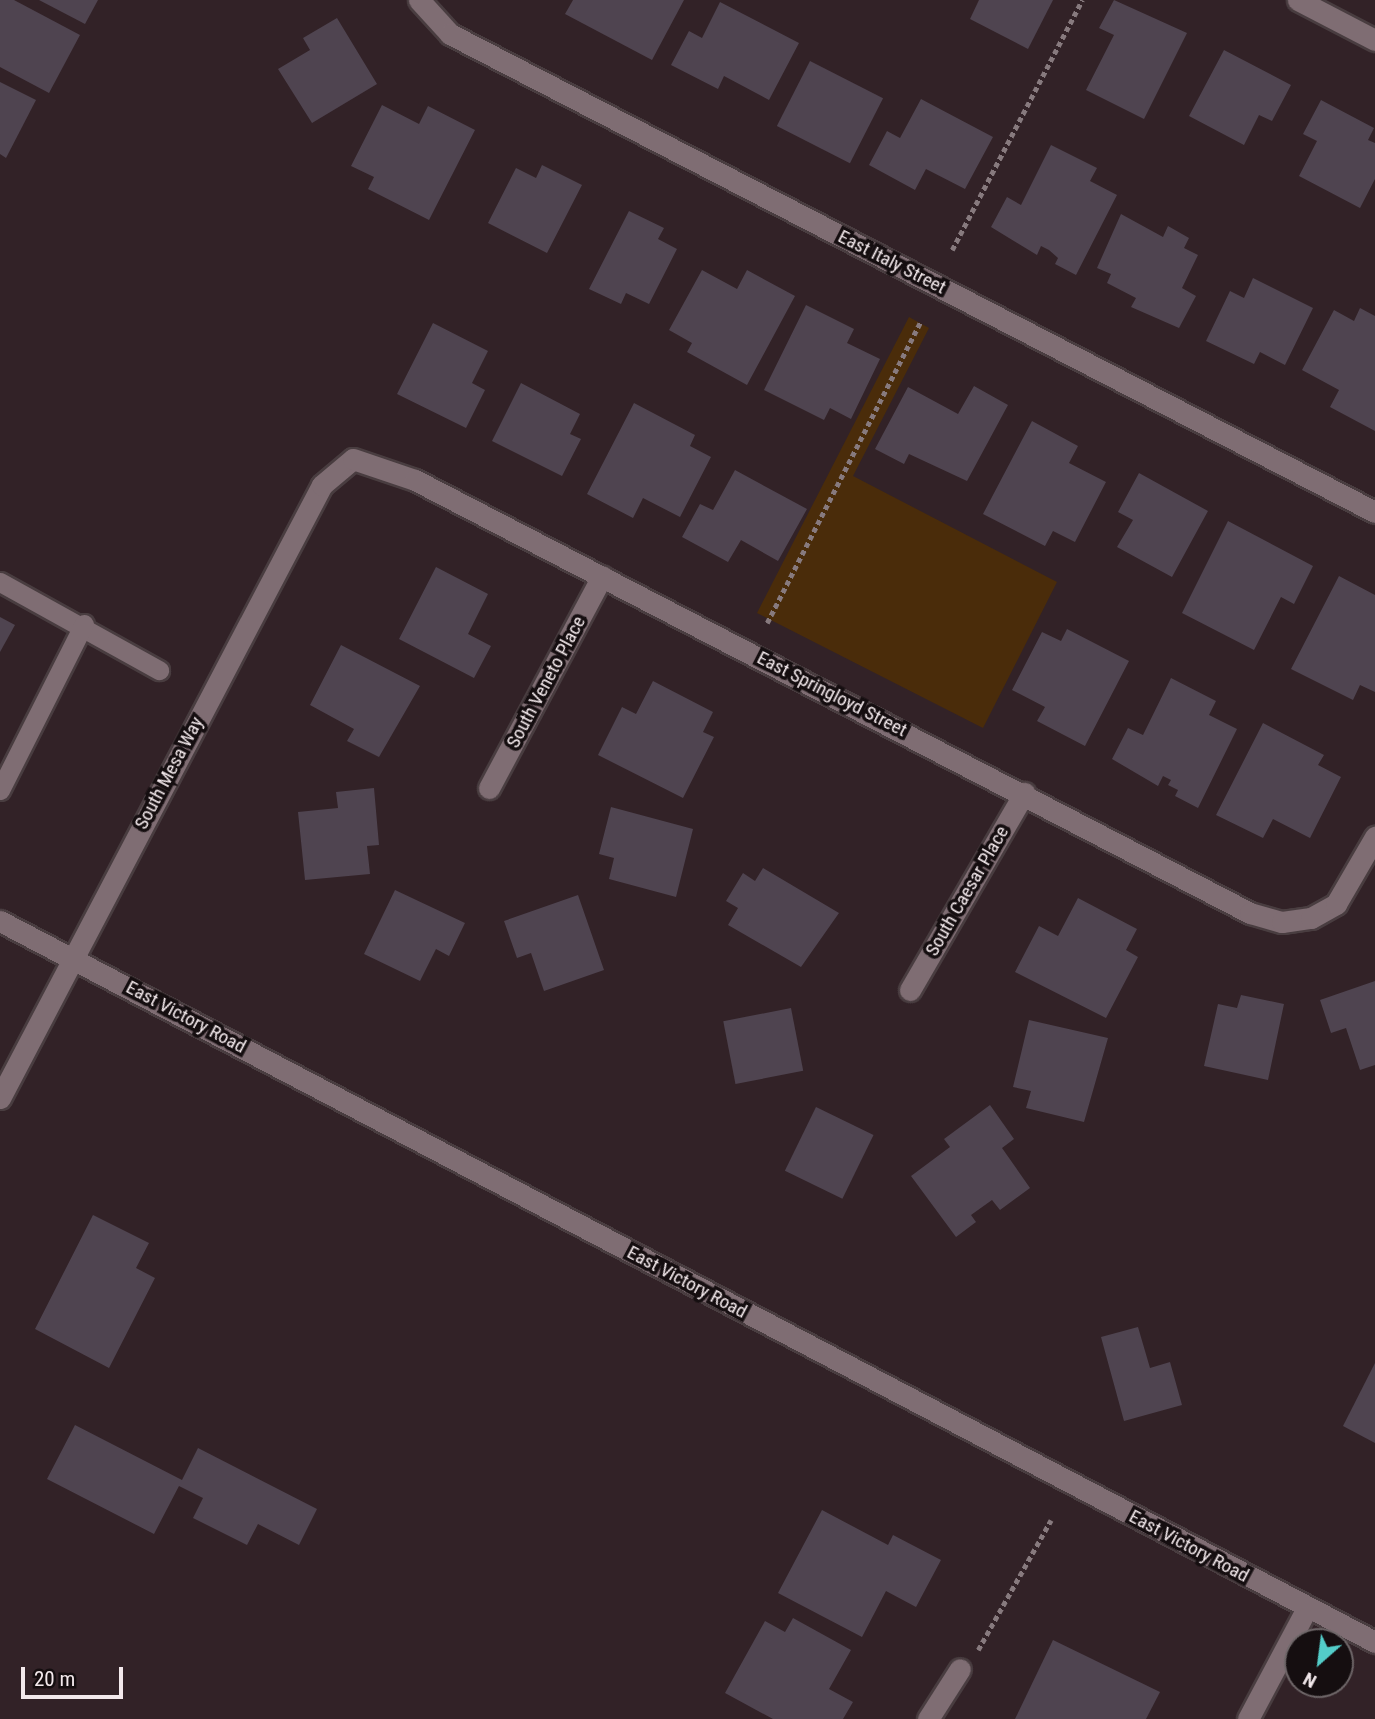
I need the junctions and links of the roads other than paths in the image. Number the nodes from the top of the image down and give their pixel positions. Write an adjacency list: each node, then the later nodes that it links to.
1 (419, 0): 5 (street, East Italy Street)
2 (1298, 0): 3 (street)
3 (1375, 40)
4 (353, 459): 6 (street, East Springloyd Street); 15 (street, South Mesa Way)
5 (1375, 512)
6 (602, 576): 10 (street, South Veneto Place); 12 (street, East Springloyd Street)
7 (0, 582): 8 (lane)
8 (84, 624): 9 (lane); 11 (lane)
9 (159, 670)
10 (489, 788)
11 (0, 790)
12 (1024, 793): 13 (street, East Springloyd Street); 16 (street, South Caesar Place)
13 (1375, 837)
14 (0, 921): 15 (street, East Victory Road)
15 (72, 958): 17 (street, South Mesa Way); 18 (street, East Victory Road)
16 (911, 990)
17 (0, 1098)
18 (1307, 1608): 19 (street, East Victory Road); 22 (street)
19 (1375, 1642)
20 (960, 1669): 21 (street)
21 (928, 1719)
22 (1248, 1719)

